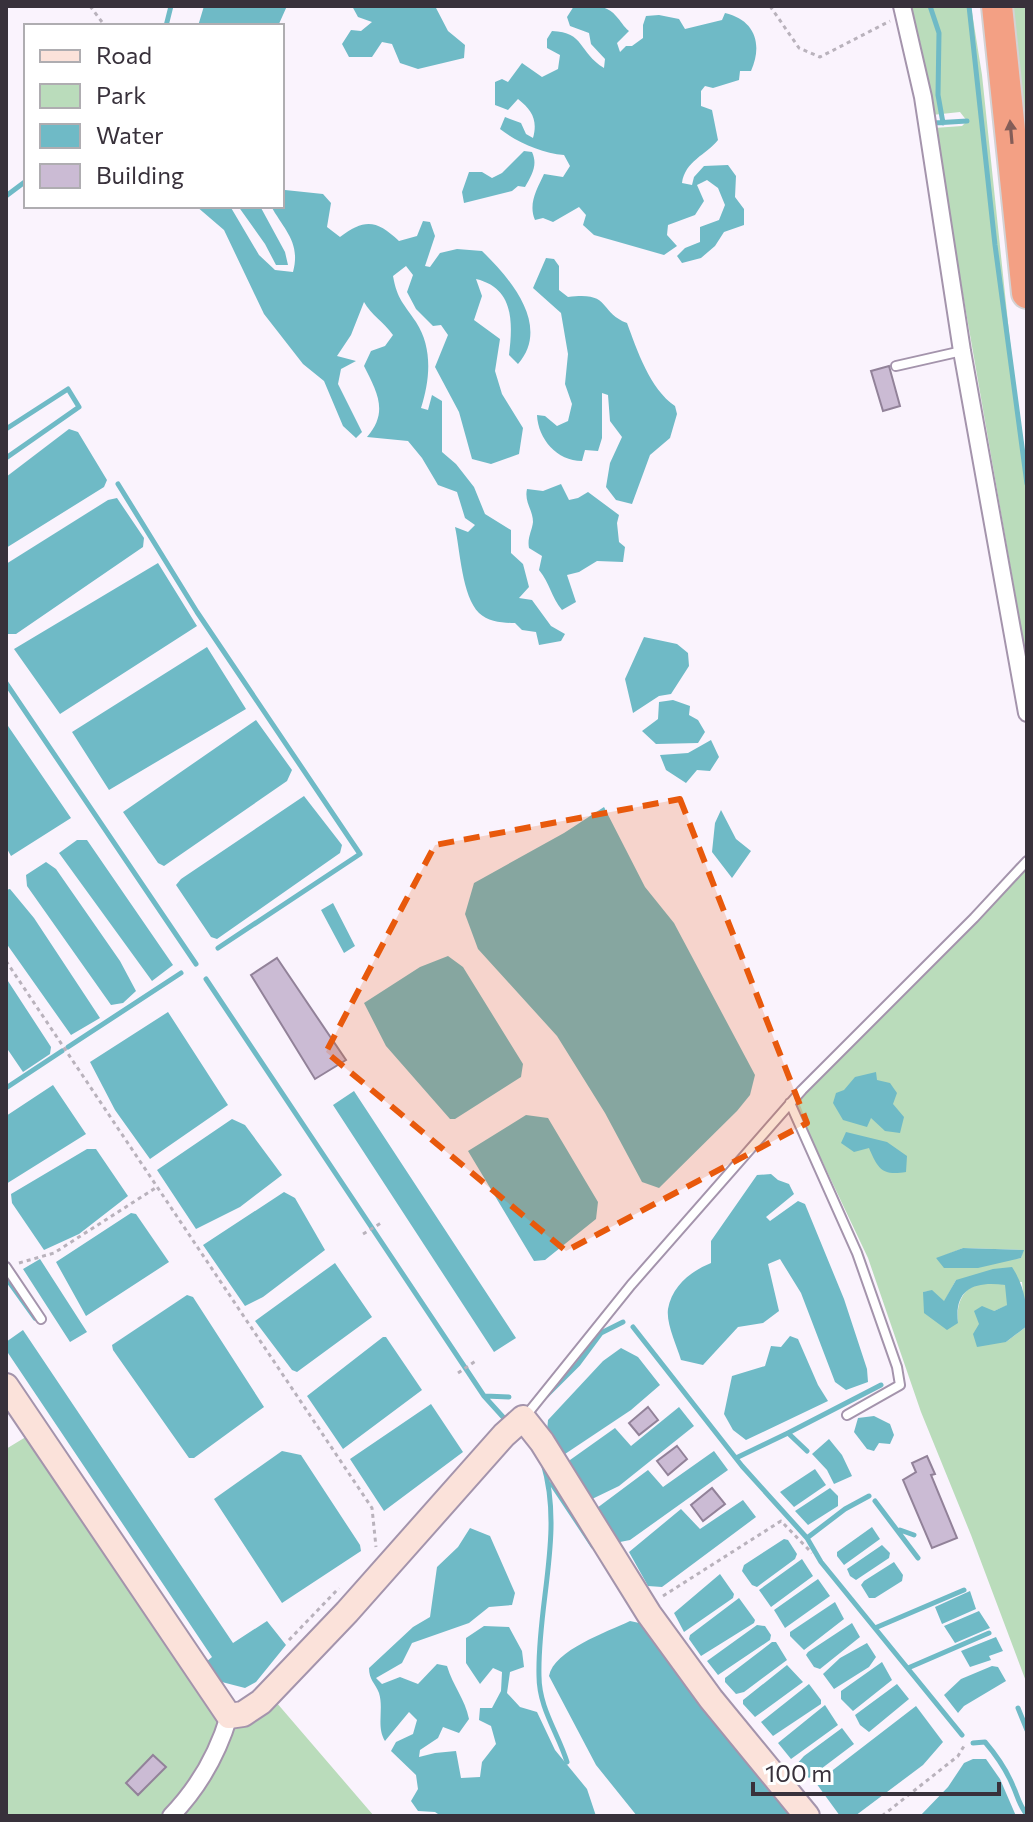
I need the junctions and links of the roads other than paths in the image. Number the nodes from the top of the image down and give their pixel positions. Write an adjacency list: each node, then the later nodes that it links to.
1 (997, 6): 3 (highway, one-way to 1)
2 (903, 10): 4 (street)
3 (1027, 293)
4 (962, 351): 5 (lane); 6 (street)
5 (896, 366)
6 (1027, 713)
7 (1027, 861): 8 (lane)
8 (790, 1103): 12 (lane); 13 (lane)
9 (11, 1265): 10 (lane)
10 (41, 1319)
11 (6, 1386): 14 (street)
12 (847, 1415)
13 (523, 1418): 14 (street); 16 (street)
14 (229, 1716): 15 (street)
15 (171, 1816)
16 (807, 1816)

